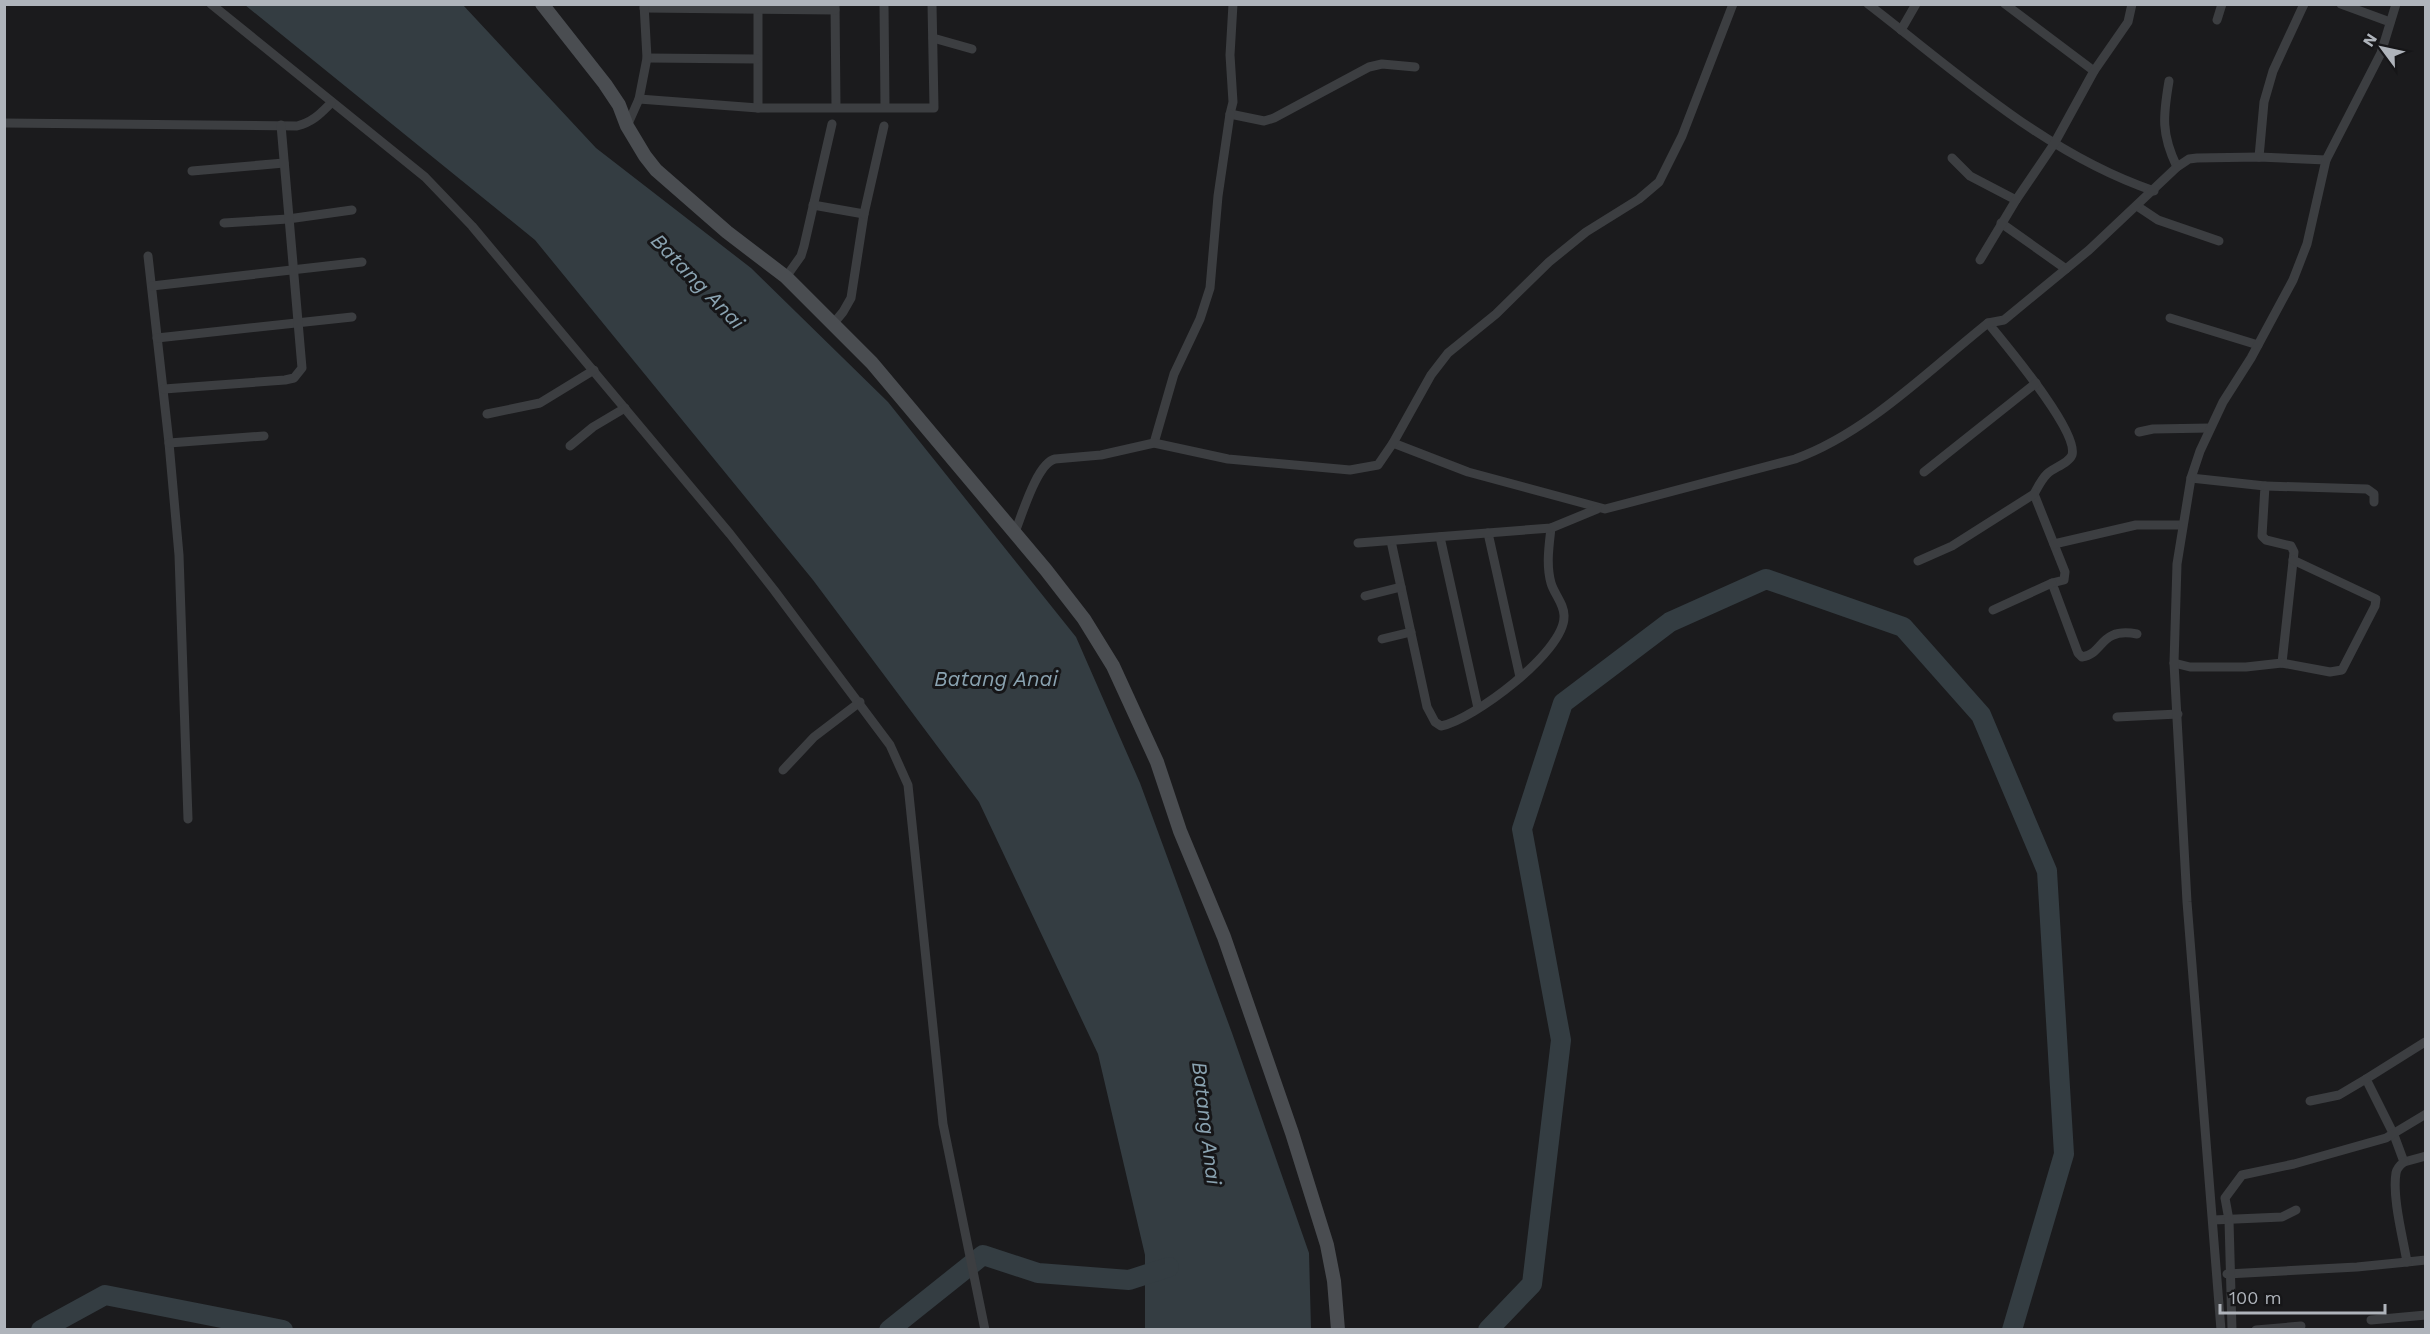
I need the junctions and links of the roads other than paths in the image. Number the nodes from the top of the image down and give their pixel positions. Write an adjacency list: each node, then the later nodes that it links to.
1 (211, 4): 29 (street)
2 (542, 4): 37 (street)
3 (884, 4): 31 (street)
4 (932, 4): 21 (street)
5 (1233, 4): 33 (street)
6 (1868, 4): 20 (street)
7 (1916, 4): 20 (street)
8 (2005, 4): 26 (street)
9 (2132, 4): 26 (street)
10 (2222, 4): 18 (street)
11 (2304, 4): 40 (street)
12 (2341, 4): 19 (street)
13 (2396, 4): 19 (street)
14 (644, 6): 15 (street); 23 (street)
15 (758, 6): 17 (street); 24 (street)
16 (1731, 6): 80 (street)
17 (835, 7): 30 (street)
18 (2217, 20)
19 (2390, 22): 42 (street)
20 (1901, 30): 39 (street)
21 (933, 38): 22 (street); 31 (street)
22 (972, 49)
23 (647, 58): 24 (street); 28 (street)
24 (757, 59): 32 (street)
25 (1415, 67): 33 (street)
26 (2094, 71): 39 (street)
27 (2169, 81): 44 (street)
28 (639, 99): 32 (street); 37 (street)
29 (331, 103): 36 (street); 70 (street)
30 (836, 106): 31 (street); 32 (street)
31 (885, 107)
32 (758, 108)
33 (1230, 114): 79 (street)
34 (4, 123): 36 (street)
35 (832, 124): 48 (street)
36 (281, 125): 43 (street)
37 (627, 126): 61 (street)
38 (884, 126): 51 (street)
39 (2054, 144): 46 (street); 47 (street)
40 (2259, 157): 42 (street); 44 (street)
41 (1952, 158): 47 (street)
42 (2326, 160): 69 (street)
43 (284, 163): 45 (street); 52 (street)
44 (2177, 167): 46 (street)
45 (192, 171)
46 (2154, 191): 49 (street)
47 (2016, 200): 54 (street)
48 (813, 205): 51 (street); 61 (street)
49 (2137, 206): 55 (street); 60 (street)
50 (352, 210): 52 (street)
51 (864, 214): 67 (street)
52 (288, 219): 53 (street); 59 (street)
53 (224, 223)
54 (2001, 223): 57 (street); 60 (street)
55 (2219, 241)
56 (148, 256): 62 (street)
57 (1980, 260)
58 (362, 262): 59 (street)
59 (292, 268): 62 (street); 65 (street)
60 (2066, 269): 66 (street)
61 (786, 277): 67 (street)
62 (152, 286): 68 (street)
63 (352, 317): 65 (street)
64 (2170, 318): 69 (street)
65 (297, 322): 68 (street); 72 (street)
66 (1988, 323): 71 (street); 87 (street)
67 (833, 324): 90 (street)
68 (157, 338): 72 (street)
69 (2258, 345): 75 (street)
70 (594, 370): 73 (street); 74 (street)
71 (2036, 383): 82 (street); 85 (street)
72 (164, 389): 78 (street)
73 (625, 408): 81 (street); 108 (street)
74 (486, 414)
75 (2210, 428): 76 (street); 83 (street)
76 (2139, 432)
77 (264, 436): 78 (street)
78 (170, 443): 113 (street)
79 (1154, 443): 80 (street); 90 (street)
80 (1394, 443): 87 (street)
81 (570, 446)
82 (1924, 472)
83 (2191, 478): 84 (street); 88 (street)
84 (2265, 486): 86 (street); 96 (street)
85 (2034, 494): 95 (street); 97 (street)
86 (2374, 502)
87 (1597, 508): 89 (street)
88 (2182, 525): 95 (street); 105 (street)
89 (1551, 528): 91 (street); 107 (street)
90 (1014, 532): 132 (street)
91 (1488, 533): 92 (street); 107 (street)
92 (1440, 537): 93 (street); 109 (street)
93 (1391, 541): 94 (street); 99 (street)
94 (1358, 543)
95 (2054, 544): 98 (street)
96 (2293, 560): 106 (street); 106 (street)
97 (1918, 561)
98 (2052, 583): 101 (street); 103 (street)
99 (1401, 587): 100 (street); 102 (street)
100 (1365, 596)
101 (1993, 610)
102 (1411, 632): 104 (street); 109 (street)
103 (2137, 634)
104 (1382, 639)
105 (2174, 663): 106 (street); 110 (street)
106 (2282, 663)
107 (1520, 677): 109 (street)
108 (860, 702): 112 (street); 131 (street)
109 (1478, 708)
110 (2178, 714): 111 (street); 122 (street)
111 (2117, 717)
112 (783, 770)
113 (188, 819)
114 (2425, 1042): 115 (street)
115 (2366, 1079): 116 (street); 118 (street)
116 (2310, 1101)
117 (2426, 1114): 118 (street)
118 (2394, 1135): 120 (street); 123 (street)
119 (2426, 1156): 120 (street)
120 (2404, 1162): 125 (street)
121 (2296, 1210): 123 (street)
122 (2213, 1220): 123 (street); 126 (street)
123 (2229, 1220): 127 (street)
124 (2426, 1260): 125 (street)
125 (2407, 1262): 127 (street)
126 (2216, 1274): 127 (street); 133 (street)
127 (2230, 1274): 134 (street)
128 (2426, 1316): 129 (street)
129 (2371, 1320)
130 (2301, 1326): 135 (street)
131 (986, 1329)
132 (1338, 1329)
133 (2221, 1329)
134 (2232, 1329)
135 (2256, 1329)

